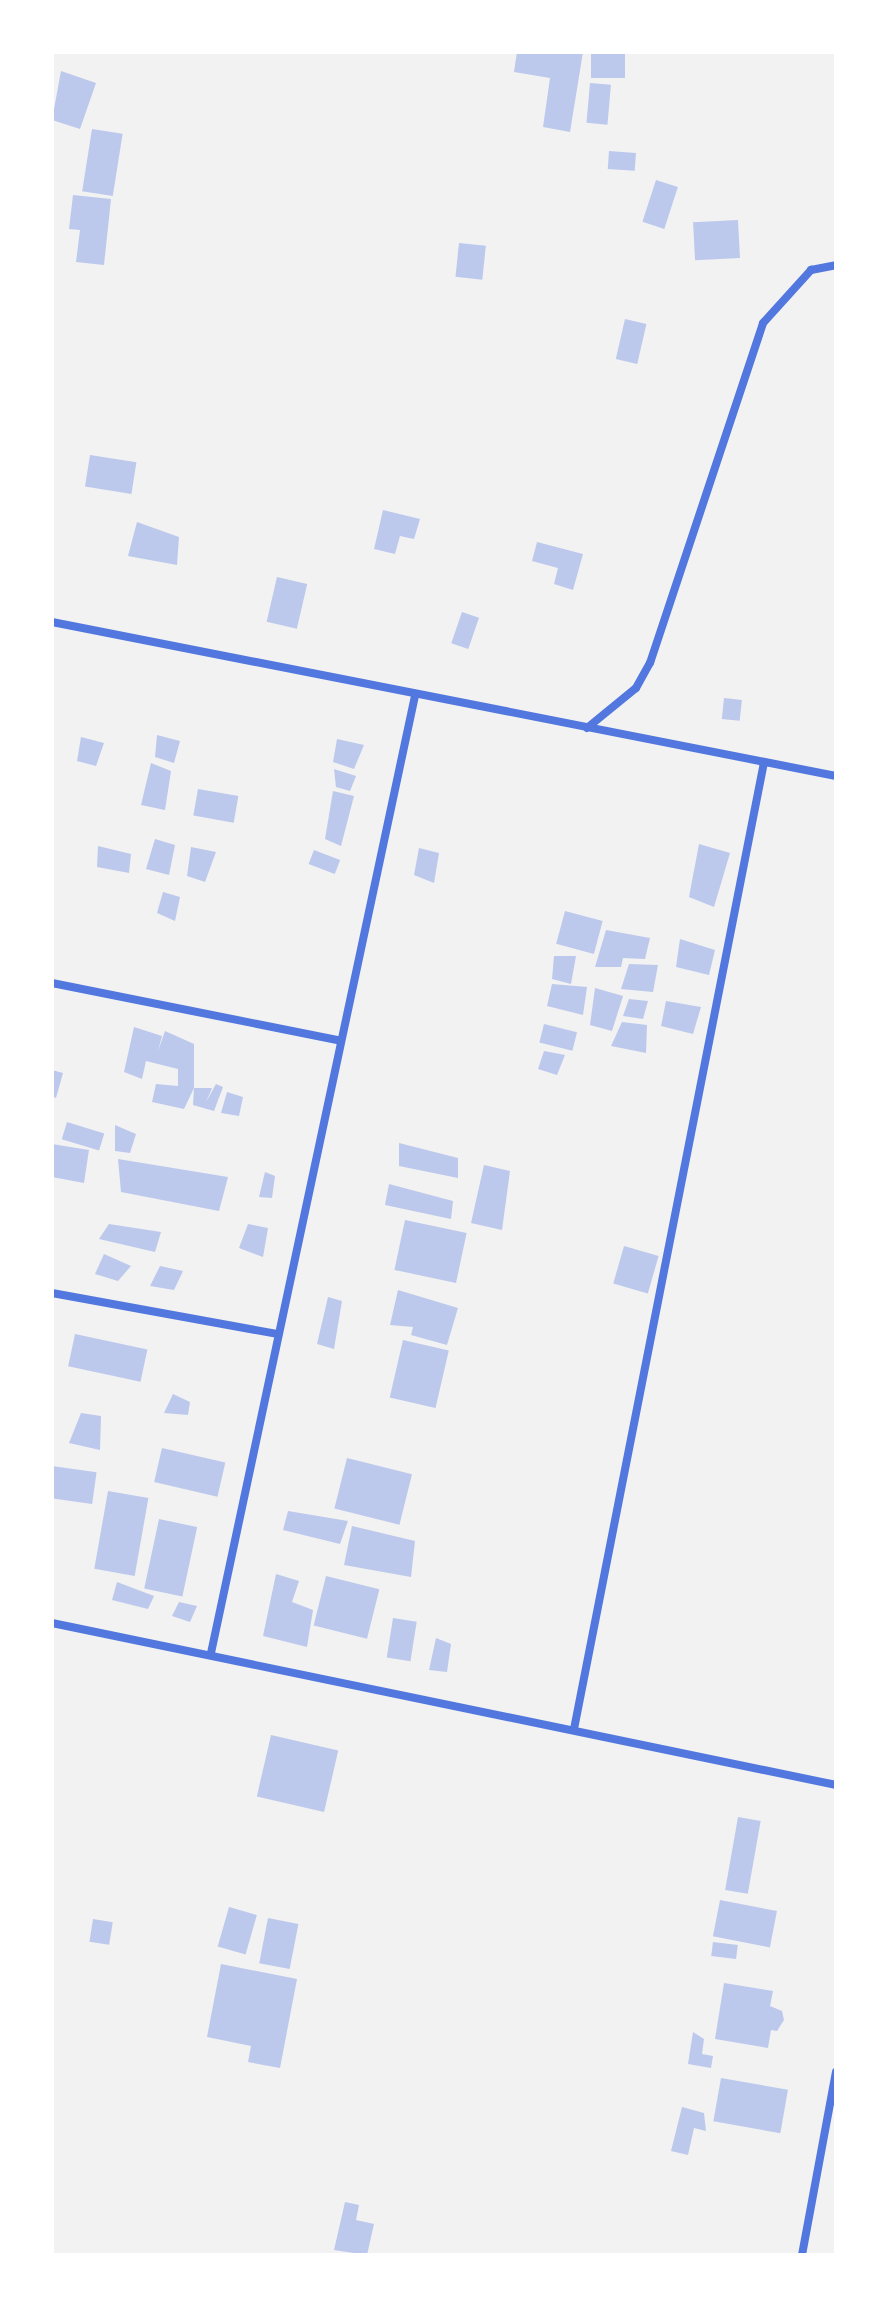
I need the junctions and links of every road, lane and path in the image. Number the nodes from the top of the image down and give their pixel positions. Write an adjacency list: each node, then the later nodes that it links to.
1 (836, 265): 4 (street)
2 (52, 622): 3 (street)
3 (415, 696): 4 (street); 8 (street)
4 (587, 728): 5 (street)
5 (764, 762): 6 (street); 13 (street)
6 (836, 776)
7 (52, 983): 8 (street)
8 (338, 1040): 10 (street)
9 (52, 1293): 10 (street)
10 (278, 1334): 12 (street)
11 (52, 1623): 12 (street)
12 (211, 1653): 13 (street)
13 (574, 1729): 14 (street)
14 (836, 1785)
15 (836, 2072): 16 (street)
16 (802, 2255)

